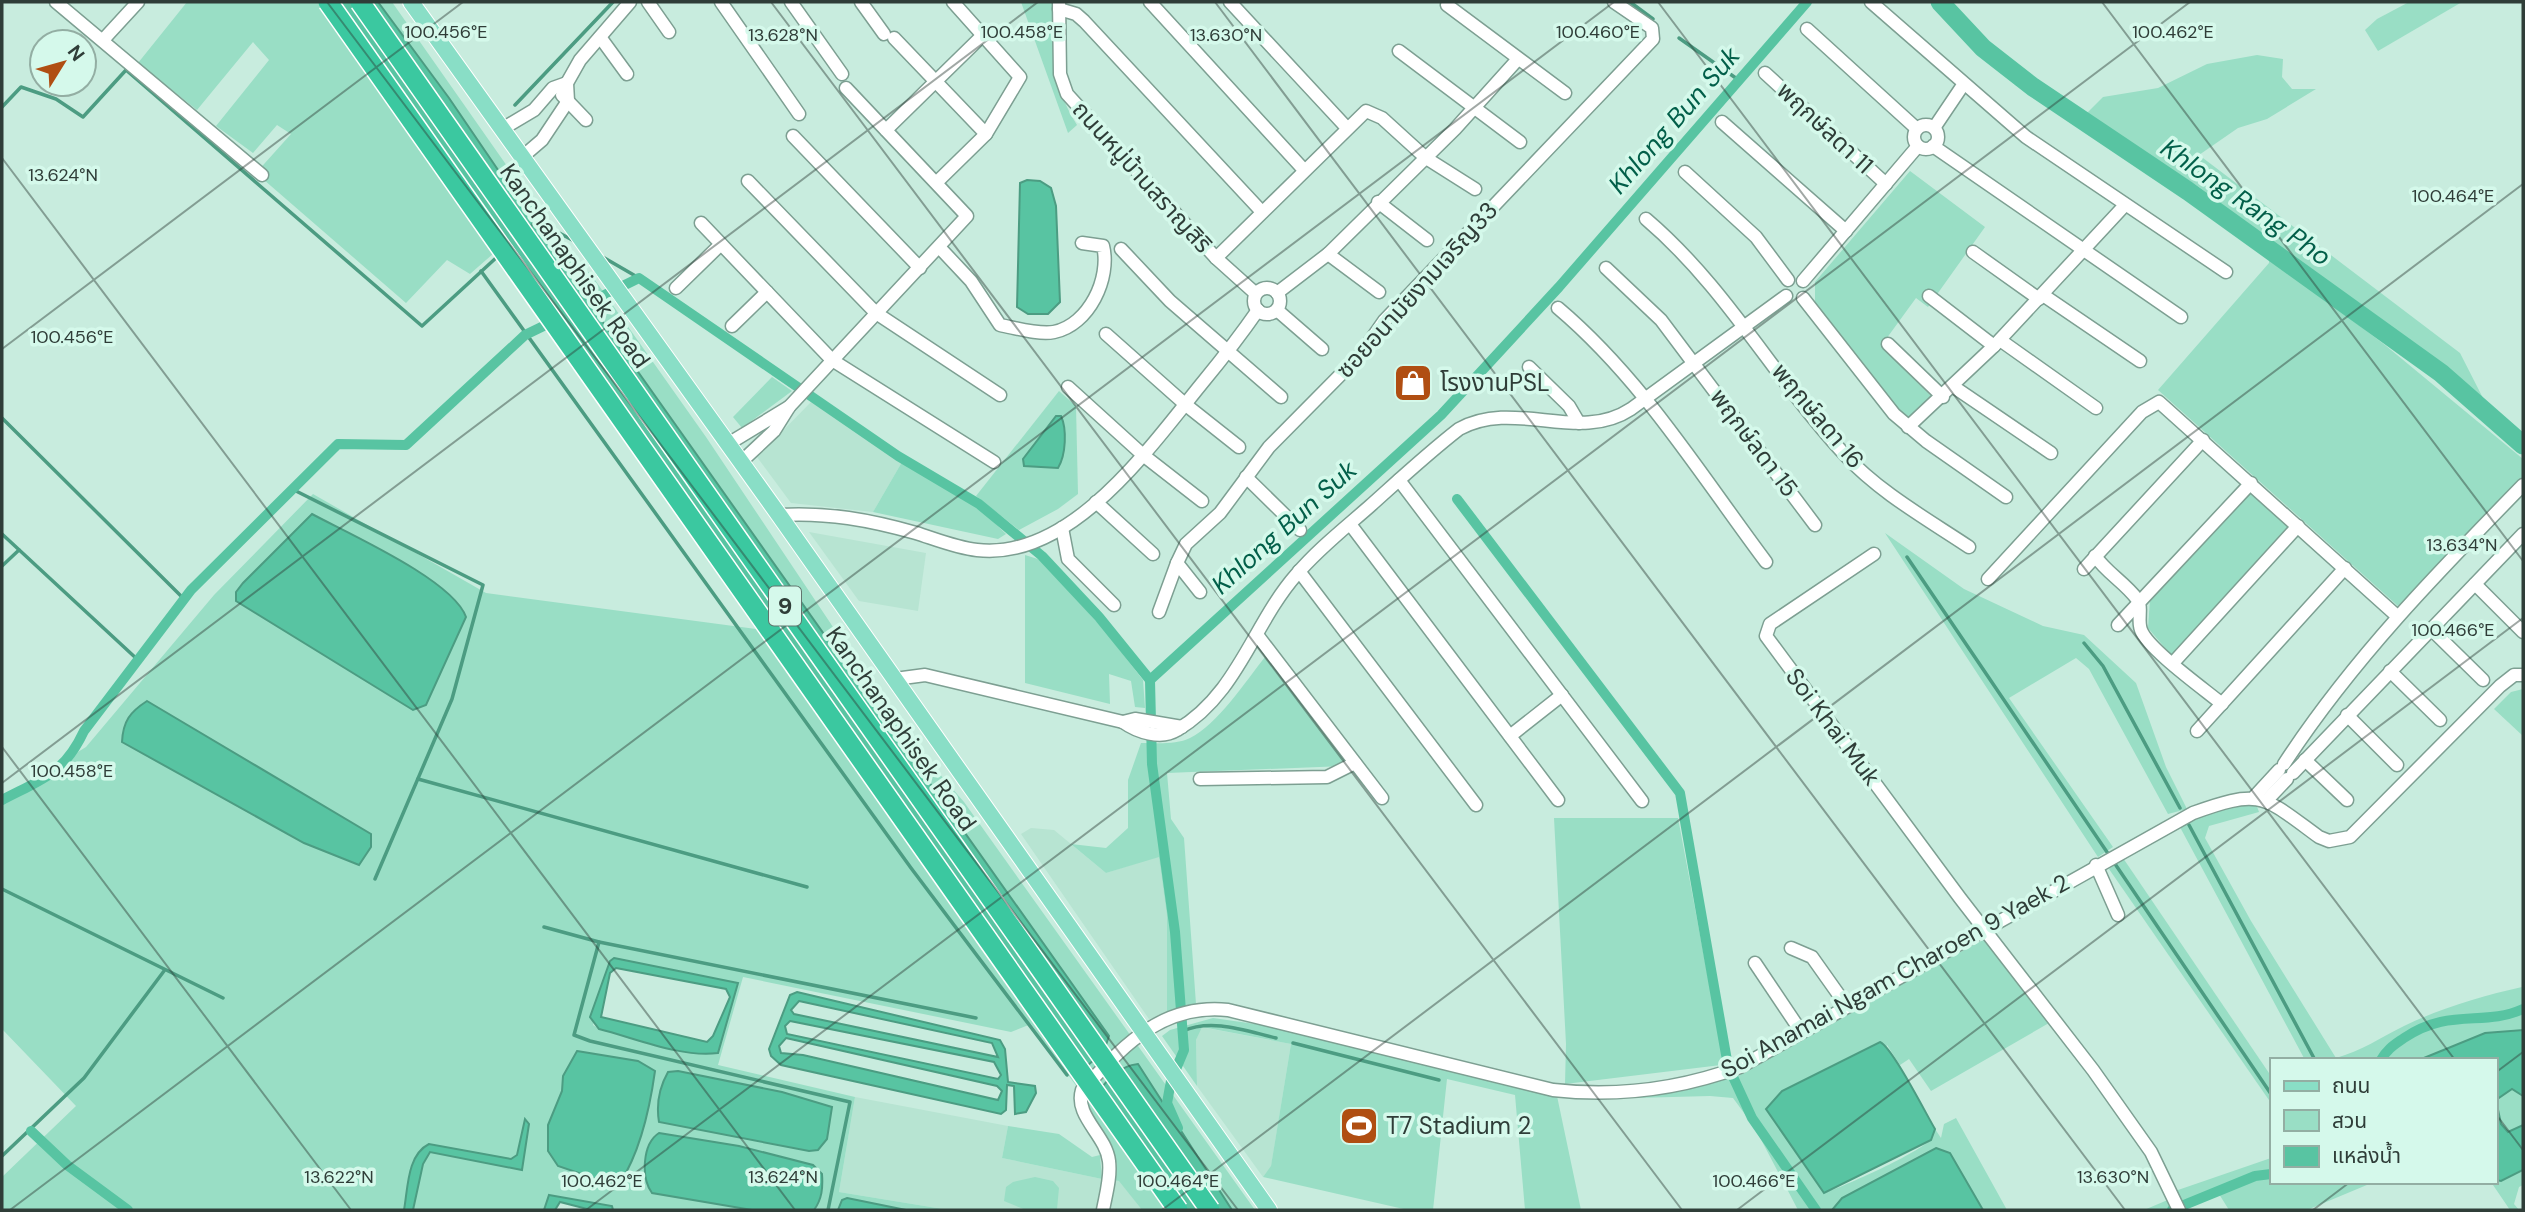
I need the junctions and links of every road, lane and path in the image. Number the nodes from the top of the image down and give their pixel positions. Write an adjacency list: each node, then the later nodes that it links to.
1 (56, 2): 22 (street)
2 (138, 2): 22 (street)
3 (328, 2): 186 (highway, Kanchanaphisek Road / 9, bridge)
4 (360, 2): 187 (highway, Kanchanaphisek Road / 9, bridge)
5 (411, 2): 41 (main road)
6 (630, 2): 21 (street)
7 (648, 2): 19 (street)
8 (721, 2): 36 (street)
9 (791, 2): 27 (street)
10 (861, 2): 28 (street)
11 (953, 2): 20 (street)
12 (1150, 2): 51 (street)
13 (1230, 2): 39 (street)
14 (1614, 2): 121 (street, ซอยอนามัยงามเจริญ33)
15 (1871, 2): 30 (street)
16 (1059, 5): 60 (street); 72 (street, ถนนหมู่บ้านสราญสิริ)
17 (1447, 5): 24 (street)
18 (1807, 29): 42 (street)
19 (669, 32)
20 (983, 36): 28 (street); 44 (street)
21 (600, 37): 26 (street); 29 (street)
22 (103, 40): 53 (street)
23 (1399, 51): 35 (street)
24 (1518, 59): 33 (street); 35 (street)
25 (1765, 73): 56 (street, พฤกษ์ลดา 11)
26 (627, 74)
27 (842, 74)
28 (936, 81): 43 (street); 44 (street)
29 (567, 83): 31 (street); 34 (street)
30 (1963, 85): 40 (street); 59 (street)
31 (553, 88): 34 (street); 41 (street)
32 (846, 88): 43 (street)
33 (1565, 93)
34 (568, 101): 37 (street); 49 (street)
35 (1473, 108): 46 (street); 50 (street)
36 (799, 114)
37 (586, 120)
38 (1723, 122): 63 (street)
39 (1348, 128): 50 (street); 51 (street)
40 (1934, 128): 42 (street); 48 (street)
41 (502, 129): 49 (main road)
42 (1917, 129): 47 (street)
43 (886, 130): 55 (street)
44 (986, 134): 55 (street)
45 (793, 136): 73 (street)
46 (1520, 142)
47 (1919, 146): 48 (street); 56 (street)
48 (1933, 146): 70 (street)
49 (522, 158): 115 (main road)
50 (1426, 158): 57 (street); 58 (street)
51 (1304, 170): 60 (street)
52 (1685, 172): 76 (street)
53 (262, 175)
54 (748, 181): 90 (street)
55 (937, 182): 67 (street)
56 (1886, 184): 63 (street)
57 (1475, 189)
58 (1378, 202): 64 (street); 71 (street)
59 (2125, 205): 70 (street); 75 (street)
60 (1262, 212): 72 (street)
61 (1646, 219): 92 (street, พฤกษ์ลดา 16)
62 (701, 223): 66 (street)
63 (1846, 231): 77 (street)
64 (1427, 240)
65 (1082, 243): 67 (street)
66 (721, 244): 78 (street); 79 (street)
67 (940, 248): 73 (street)
68 (1121, 249): 98 (street)
69 (1972, 252): 85 (street)
70 (2082, 252): 85 (street); 91 (street)
71 (1328, 254): 80 (street); 82 (street)
72 (1216, 258): 81 (street, ถนนหมู่บ้านสราญสิริ)
73 (920, 268): 90 (street)
74 (1606, 268): 101 (street, พฤกษ์ลดา 15)
75 (2227, 272)
76 (1788, 281): 77 (street); 83 (street)
77 (1804, 281): 86 (street)
78 (676, 288)
79 (767, 292): 93 (street); 99 (street)
80 (1379, 292)
81 (1255, 293): 82 (street); 88 (street)
82 (1277, 293): 89 (street)
83 (1786, 296): 86 (street); 92 (street)
84 (1929, 296): 95 (street)
85 (2041, 297): 95 (street); 100 (street)
86 (1802, 299): 113 (street)
87 (1558, 308): 108 (street)
88 (1258, 310): 89 (street); 98 (street)
89 (1277, 310): 97 (street)
90 (876, 313): 99 (street); 105 (street)
91 (2181, 317)
92 (1744, 324): 101 (street); 135 (street, พฤกษ์ลดา 16)
93 (732, 326)
94 (1106, 334): 109 (street)
95 (1997, 343): 104 (street); 111 (street)
96 (1888, 344): 107 (street)
97 (1321, 349)
98 (1229, 352): 106 (street); 109 (street)
99 (832, 360): 110 (street); 120 (street)
100 (2140, 361)
101 (1694, 362): 108 (street); 130 (street, พฤกษ์ลดา 15)
102 (1529, 367): 112 (street)
103 (1068, 387): 118 (street)
104 (1954, 387): 107 (street); 117 (street)
105 (1000, 395)
106 (1281, 397)
107 (1942, 397): 113 (street)
108 (1646, 398): 112 (street); 139 (street)
109 (1186, 405): 116 (street); 118 (street)
110 (789, 407): 115 (street); 119 (street)
111 (2096, 408)
112 (1579, 423): 122 (street)
113 (1908, 427): 125 (street)
114 (2203, 440): 123 (street); 138 (street); 144 (street)
115 (728, 444): 119 (main road)
116 (1239, 447)
117 (2051, 453)
118 (1143, 455): 126 (street); 127 (street)
119 (741, 462): 128 (main road)
120 (994, 463)
121 (1246, 477): 133 (street); 140 (street, ซอยอนามัยงามเจริญ33)
122 (1399, 480): 129 (street); 161 (street)
123 (2251, 483): 131 (street); 147 (street)
124 (2523, 485): 150 (street)
125 (2006, 497)
126 (1202, 501)
127 (1096, 502): 132 (street); 136 (street)
128 (779, 515): 132 (street); 159 (main road)
129 (1350, 524): 143 (street); 166 (street)
130 (1815, 524)
131 (2298, 526): 141 (street); 155 (street)
132 (1062, 528): 148 (street)
133 (1300, 530)
134 (2521, 542): 145 (street)
135 (1969, 547)
136 (1153, 554)
137 (1874, 554): 179 (street, Soi Khai Muk)
138 (2095, 556): 142 (street); 147 (street)
139 (1766, 562)
140 (1177, 564): 146 (street); 149 (street, ซอยอนามัยงามเจริญ33)
141 (2345, 568): 150 (street); 162 (street)
142 (2084, 569)
143 (1299, 571): 154 (street); 176 (street)
144 (1988, 579)
145 (2475, 584): 152 (street); 153 (street)
146 (1200, 592)
147 (2140, 604): 151 (street); 155 (street)
148 (1115, 605)
149 (1159, 612)
150 (2397, 616): 169 (street)
151 (2118, 625)
152 (2431, 629): 157 (street); 160 (street)
153 (2523, 632)
154 (1258, 635): 159 (street); 167 (street)
155 (2172, 663): 162 (street)
156 (2523, 663): 158 (street)
157 (2390, 671): 163 (street); 164 (street)
158 (2519, 675): 172 (street)
159 (895, 679): 184 (main road)
160 (2483, 680)
161 (1562, 695): 166 (street); 175 (street)
162 (2222, 704): 165 (street)
163 (2347, 715): 168 (street); 169 (street)
164 (2440, 720)
165 (2197, 731)
166 (1510, 736): 173 (street)
167 (1355, 763): 170 (street); 171 (street)
168 (2397, 765)
169 (2291, 767): 172 (street); 174 (street)
170 (1200, 779)
171 (1382, 798)
172 (2261, 798): 177 (street, Soi Anamai Ngam Charoen 9 Yaek 2)
173 (1558, 800)
174 (2347, 800)
175 (1642, 801)
176 (1476, 805)
177 (2106, 859): 178 (street); 179 (street, Soi Anamai Ngam Charoen 9 Yaek 2)
178 (2118, 915)
179 (1985, 929): 182 (street, Soi Anamai Ngam Charoen 9 Yaek 2); 189 (street)
180 (1791, 948): 182 (street)
181 (1755, 962): 183 (street)
182 (1846, 1005): 183 (street, Soi Anamai Ngam Charoen 9 Yaek 2)
183 (1800, 1030): 184 (street, Soi Anamai Ngam Charoen 9 Yaek 2)
184 (1142, 1031): 185 (street); 188 (main road)
185 (1103, 1210)
186 (1178, 1210)
187 (1210, 1210)
188 (1269, 1210)
189 (2179, 1210)

